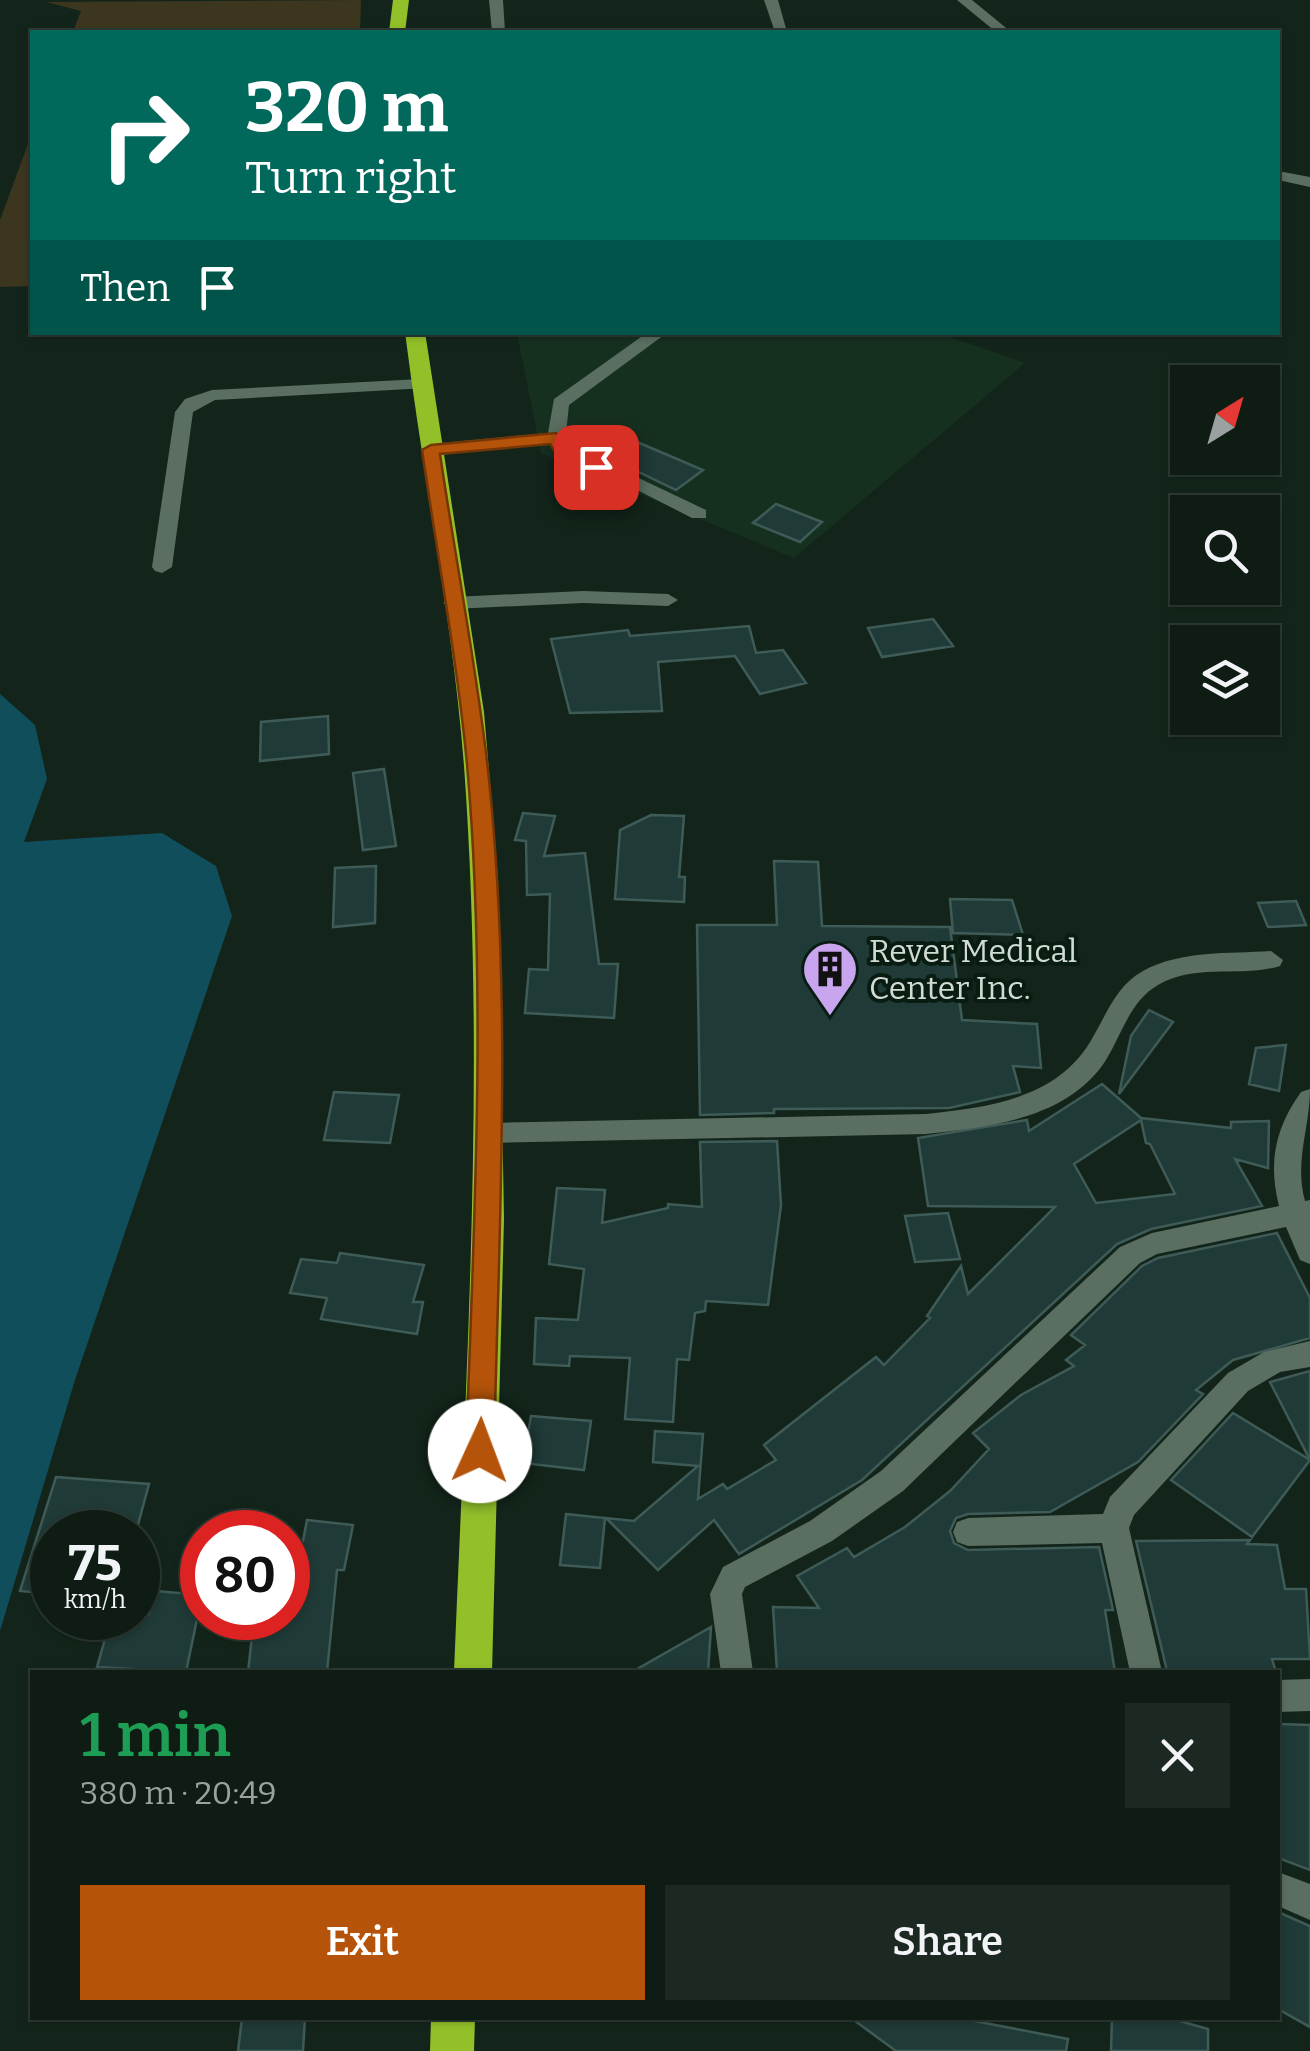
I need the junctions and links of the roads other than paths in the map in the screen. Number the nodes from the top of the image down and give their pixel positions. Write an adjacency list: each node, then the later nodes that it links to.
1 (401, 0): 5 (highway)
2 (496, 0): 6 (street)
3 (771, 0): 7 (street)
4 (964, 0): 8 (street)
5 (397, 30)
6 (499, 30)
7 (780, 30)
8 (1002, 30)
9 (1280, 176): 10 (street)
10 (1310, 182)
11 (415, 335): 13 (highway)
12 (656, 335): 14 (street)
13 (421, 384): 15 (highway); 17 (street)
14 (556, 438): 15 (street); 16 (street)
15 (431, 450): 19 (highway)
16 (700, 514)
17 (162, 566)
18 (668, 600): 19 (street)
19 (453, 602): 22 (highway)
20 (1272, 960): 22 (street)
21 (1310, 1099): 23 (street)
22 (488, 1133): 28 (highway)
23 (1301, 1212): 24 (street); 29 (street)
24 (1310, 1252)
25 (1310, 1354): 26 (street)
26 (1114, 1528): 27 (street); 30 (street)
27 (968, 1532)
28 (473, 1670)
29 (737, 1670)
30 (1146, 1670)
31 (1310, 1695): 32 (street)
32 (1280, 1696)
33 (1280, 1890): 34 (street)
34 (1310, 1902)
35 (454, 2020): 36 (highway)
36 (452, 2051)

